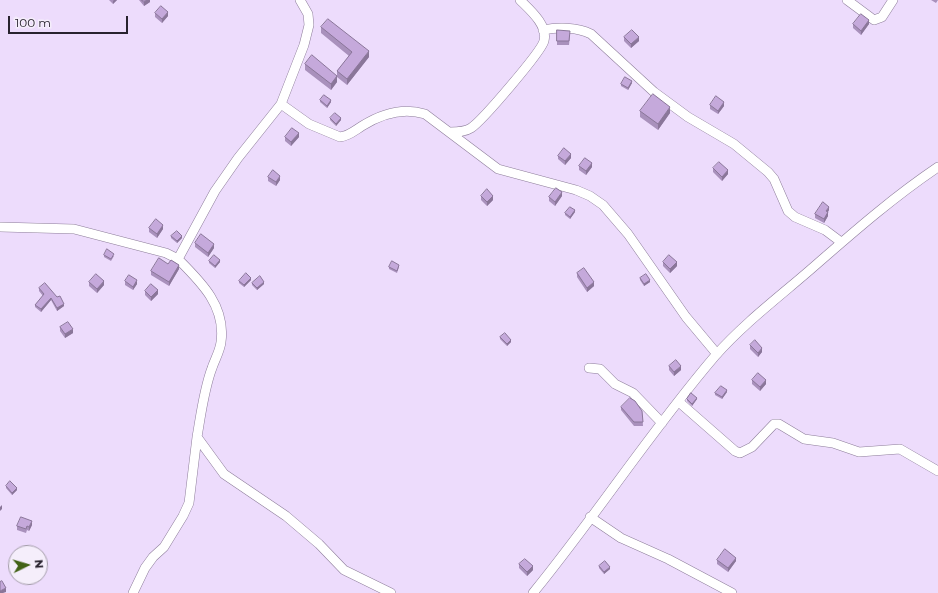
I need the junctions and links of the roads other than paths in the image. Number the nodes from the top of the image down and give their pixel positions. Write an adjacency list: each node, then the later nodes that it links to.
1 (300, 0): 6 (street)
2 (520, 0): 5 (street)
3 (847, 0): 4 (street)
4 (893, 0)
5 (543, 30): 7 (street); 10 (street)
6 (281, 104): 7 (street); 11 (street)
7 (450, 132): 12 (street)
8 (938, 167): 10 (street)
9 (0, 227): 11 (street)
10 (841, 242): 12 (street)
11 (178, 258): 16 (street)
12 (717, 354): 14 (street)
13 (588, 368): 15 (street)
14 (679, 402): 15 (street); 17 (street)
15 (662, 422): 18 (street)
16 (197, 437): 19 (street); 20 (street)
17 (938, 471)
18 (590, 517): 21 (street); 22 (street)
19 (133, 593)
20 (391, 593)
21 (533, 593)
22 (732, 593)

